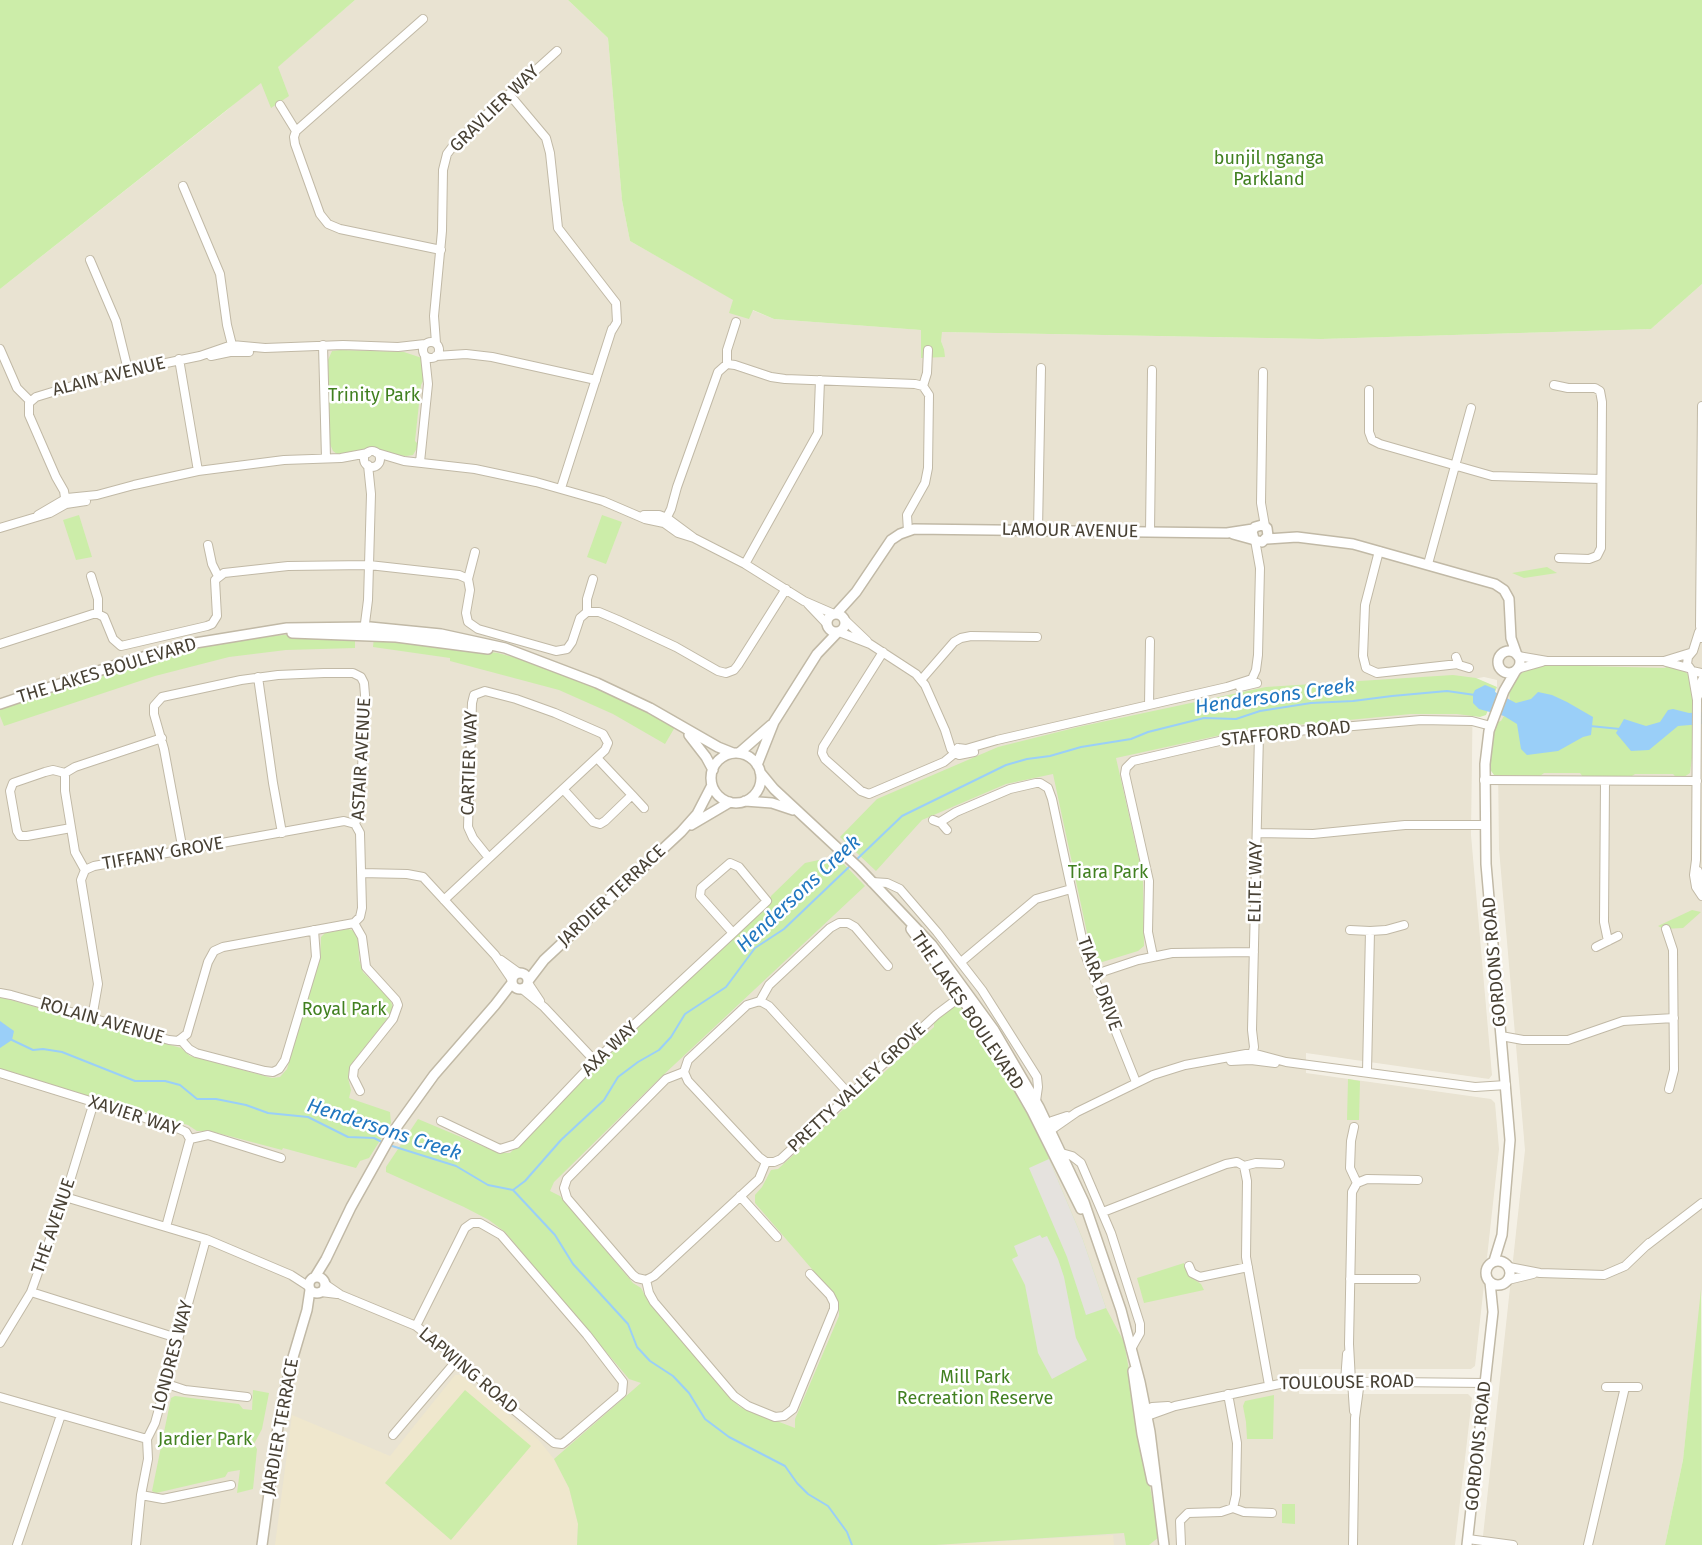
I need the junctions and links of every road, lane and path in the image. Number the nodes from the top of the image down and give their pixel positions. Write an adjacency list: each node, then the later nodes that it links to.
1 (423, 19): 5 (street)
2 (557, 51): 3 (street, GRAVLIER WAY)
3 (509, 94): 7 (street, GRAVLIER WAY); 27 (street)
4 (280, 105): 5 (street)
5 (296, 131): 7 (street)
6 (183, 186): 15 (street)
7 (441, 250): 9 (street, GRAVLIER WAY)
8 (90, 260): 24 (street)
9 (434, 316): 11 (street, GRAVLIER WAY); 12 (street, GRAVLIER WAY)
10 (736, 322): 22 (street)
11 (426, 343): 12 (street); 14 (street, ALAIN AVENUE); 19 (street)
12 (436, 344): 18 (street); 20 (street)
13 (323, 345): 14 (street, ALAIN AVENUE); 15 (street, ALAIN AVENUE); 38 (street)
14 (398, 347): 19 (street, ALAIN AVENUE)
15 (230, 348): 21 (street, ALAIN AVENUE)
16 (0, 349): 33 (street)
17 (928, 350): 31 (street)
18 (466, 354): 20 (street); 27 (street)
19 (425, 355): 20 (street); 29 (street)
20 (435, 356): 29 (street)
21 (179, 359): 24 (street, ALAIN AVENUE); 45 (street)
22 (727, 364): 28 (street); 50 (street)
23 (1041, 368): 53 (street)
24 (128, 370): 33 (street, ALAIN AVENUE)
25 (1152, 370): 55 (street)
26 (1263, 372): 54 (street)
27 (596, 380): 47 (street)
28 (820, 381): 31 (street); 63 (street)
29 (428, 384): 41 (street)
30 (1554, 385): 46 (street)
31 (923, 386): 52 (street)
32 (1369, 390): 44 (street)
33 (30, 401): 49 (street, ALAIN AVENUE)
34 (1702, 406): 62 (street)
35 (1471, 408): 44 (street)
36 (368, 453): 37 (street); 39 (street); 42 (street)
37 (377, 453): 40 (street); 43 (street)
38 (326, 458): 39 (street); 45 (street)
39 (341, 458): 42 (street)
40 (404, 461): 41 (street); 43 (street)
41 (420, 462): 47 (street)
42 (367, 464): 43 (street); 48 (street)
43 (378, 464): 48 (street)
44 (1455, 465): 46 (street); 64 (street)
45 (198, 471): 49 (street)
46 (1601, 479): 61 (street)
47 (561, 488): 50 (street)
48 (371, 494): 65 (street)
49 (64, 501): 51 (street)
50 (665, 519): 63 (street)
51 (0, 528)
52 (911, 530): 53 (street, LAMOUR AVENUE); 72 (street)
53 (1038, 530): 55 (street, LAMOUR AVENUE)
54 (1258, 531): 55 (street, LAMOUR AVENUE); 56 (street, LAMOUR AVENUE); 57 (street); 66 (street)
55 (1150, 532)
56 (1297, 537): 57 (street, LAMOUR AVENUE); 59 (street, LAMOUR AVENUE)
57 (1267, 539): 66 (street)
58 (208, 545): 68 (street)
59 (1379, 551): 64 (street, LAMOUR AVENUE); 95 (street)
60 (475, 552): 69 (street)
61 (1559, 558)
62 (1701, 558): 80 (street)
63 (745, 564): 71 (street)
64 (1428, 564): 78 (street, LAMOUR AVENUE)
65 (369, 565): 68 (street); 69 (street); 81 (street)
66 (1260, 568): 106 (street)
67 (91, 576): 75 (street)
68 (218, 576): 75 (street)
69 (468, 579): 74 (street)
70 (592, 579): 74 (street)
71 (786, 589): 73 (street); 74 (street)
72 (856, 592): 76 (street); 77 (street)
73 (804, 601): 76 (street); 79 (street)
74 (587, 612)
75 (98, 614): 86 (street)
76 (835, 614): 77 (street); 79 (street)
77 (845, 621): 82 (street); 87 (street)
78 (1509, 621): 91 (street, LAMOUR AVENUE); 92 (street, LAMOUR AVENUE)
79 (827, 625): 82 (street); 90 (street)
80 (1701, 626): 84 (street); 89 (street)
81 (367, 631): 105 (street, THE LAKES BOULEVARD); 109 (street, THE LAKES BOULEVARD)
82 (838, 632): 87 (street); 90 (street)
83 (1038, 637): 101 (street)
84 (1702, 638)
85 (1150, 640): 106 (street)
86 (0, 644)
87 (870, 644): 88 (street)
88 (883, 652): 101 (street); 112 (street)
89 (1695, 652): 94 (street); 97 (street)
90 (817, 654): 107 (street)
91 (1502, 654): 92 (street); 96 (street)
92 (1517, 656): 93 (street); 98 (street)
93 (1547, 661): 94 (street); 98 (street)
94 (1664, 661): 97 (street)
95 (1469, 668)
96 (1502, 670): 98 (street); 103 (street, GORDONS ROAD)
97 (1690, 670): 99 (street); 104 (street)
98 (1516, 671): 103 (street, GORDONS ROAD)
99 (1702, 673)
100 (258, 677): 111 (street); 128 (street, ASTAIR AVENUE); 132 (street)
101 (921, 680): 112 (street)
102 (1702, 680): 104 (street)
103 (1504, 691): 108 (street, GORDONS ROAD)
104 (1697, 700): 120 (street)
105 (0, 704)
106 (1149, 705): 112 (street)
107 (774, 722): 113 (street); 115 (street)
108 (1492, 725): 110 (street, STAFFORD ROAD); 118 (street, GORDONS ROAD)
109 (680, 726): 113 (street, THE LAKES BOULEVARD); 116 (street, THE LAKES BOULEVARD)
110 (1259, 734): 134 (street, ELITE WAY); 158 (street, STAFFORD ROAD)
111 (162, 738): 117 (street); 135 (street)
112 (957, 751)
113 (736, 753): 115 (street); 116 (street)
114 (597, 758): 122 (street); 123 (street); 136 (street, CARTIER WAY)
115 (759, 769): 124 (street); 127 (street, THE LAKES BOULEVARD)
116 (712, 770): 121 (street)
117 (65, 773): 130 (street); 130 (street)
118 (1484, 780): 119 (street); 129 (street, GORDONS ROAD)
119 (1605, 781): 120 (street); 153 (street)
120 (1697, 781): 137 (street)
121 (712, 785): 125 (street); 133 (street, JARDIER TERRACE)
122 (562, 789): 123 (street); 136 (street)
123 (632, 795): 126 (street)
124 (746, 801): 125 (street); 127 (street, THE LAKES BOULEVARD)
125 (730, 802): 133 (street, JARDIER TERRACE)
126 (644, 808)
127 (798, 812): 140 (street, THE LAKES BOULEVARD)
128 (355, 824): 132 (street, TIFFANY GROVE); 139 (street, ASTAIR AVENUE)
129 (1485, 825): 134 (street); 169 (street, GORDONS ROAD)
130 (71, 828): 138 (street)
131 (947, 830): 142 (street, TIARA DRIVE)
132 (282, 832): 135 (street, TIFFANY GROVE)
133 (681, 832): 162 (street, JARDIER TERRACE)
134 (1257, 833): 157 (street, ELITE WAY)
135 (183, 851): 138 (street, TIFFANY GROVE)
136 (489, 858): 144 (street)
137 (1696, 860): 141 (street); 143 (street)
138 (85, 870): 166 (street, TIFFANY GROVE)
139 (361, 873): 144 (street); 145 (street, ASTAIR AVENUE)
140 (872, 882): 159 (street, THE LAKES BOULEVARD); 164 (street, THE LAKES BOULEVARD)
141 (1702, 886)
142 (1071, 889): 159 (street); 161 (street, TIARA DRIVE)
143 (1702, 896)
144 (444, 900): 162 (street)
145 (354, 923): 148 (street, ROLAIN AVENUE); 180 (street)
146 (1404, 925): 150 (street)
147 (1666, 929): 155 (street)
148 (314, 930): 168 (street, ROLAIN AVENUE); 168 (street)
149 (1350, 930): 150 (street)
150 (1370, 931): 173 (street)
151 (734, 933): 151 (street, AXA WAY); 171 (street, AXA WAY)
152 (1618, 936): 153 (street)
153 (1608, 941): 156 (street)
154 (1680, 941): 155 (street)
155 (1671, 943): 167 (street)
156 (1596, 947)
157 (1254, 952): 158 (street); 170 (street, ELITE WAY)
158 (1153, 956): 161 (street)
159 (961, 962): 182 (street, THE LAKES BOULEVARD)
160 (888, 966): 165 (street)
161 (1093, 975): 177 (street, TIARA DRIVE)
162 (520, 981): 171 (street); 214 (street, JARDIER TERRACE)
163 (0, 993): 166 (street, ROLAIN AVENUE)
164 (964, 994): 181 (street, PRETTY VALLEY GROVE); 182 (street, THE LAKES BOULEVARD); 186 (street, THE LAKES BOULEVARD)
165 (760, 1002): 172 (street); 181 (street)
166 (92, 1018): 168 (street, ROLAIN AVENUE)
167 (1674, 1018): 169 (street); 179 (street)
168 (181, 1040)
169 (1501, 1040): 178 (street, GORDONS ROAD)
170 (1251, 1056): 173 (street); 177 (street)
171 (595, 1061): 184 (street, AXA WAY)
172 (684, 1072): 190 (street); 211 (street)
173 (1367, 1072): 178 (street)
174 (0, 1073): 176 (street, XAVIER WAY)
175 (0, 1080): 176 (street, XAVIER WAY)
176 (19, 1080): 183 (street, XAVIER WAY)
177 (1137, 1082): 186 (street)
178 (1506, 1088): 200 (street, GORDONS ROAD)
179 (1669, 1089)
180 (360, 1091)
181 (850, 1095): 190 (street, PRETTY VALLEY GROVE)
182 (1036, 1101): 186 (street, THE LAKES BOULEVARD)
183 (94, 1102): 187 (street, XAVIER WAY); 196 (street, THE AVENUE)
184 (441, 1121)
185 (1354, 1127): 194 (street)
186 (1047, 1128): 188 (street, THE LAKES BOULEVARD)
187 (190, 1138): 189 (street, XAVIER WAY); 199 (street)
188 (1058, 1153): 198 (street, THE LAKES BOULEVARD); 220 (street, THE LAKES BOULEVARD)
189 (281, 1158)
190 (766, 1162): 195 (street, PRETTY VALLEY GROVE)
191 (1280, 1164): 192 (street)
192 (1244, 1166): 198 (street); 206 (street)
193 (1418, 1180): 194 (street)
194 (1357, 1183): 209 (street)
195 (740, 1196): 201 (street); 211 (street, PRETTY VALLEY GROVE)
196 (65, 1197): 199 (street, LAPWING ROAD); 215 (street, THE AVENUE)
197 (1702, 1203): 207 (street)
198 (1103, 1212): 220 (street, THE LAKES BOULEVARD)
199 (166, 1227): 202 (street, LAPWING ROAD)
200 (1502, 1235): 203 (street, GORDONS ROAD); 204 (street, GORDONS ROAD)
201 (777, 1237)
202 (206, 1239): 214 (street, LAPWING ROAD); 218 (street, LONDRES WAY)
203 (1494, 1262): 204 (street); 212 (street)
204 (1507, 1265): 207 (street); 213 (street)
205 (1189, 1266): 206 (street)
206 (1248, 1268): 225 (street)
207 (1540, 1273): 213 (street)
208 (810, 1274): 211 (street)
209 (1350, 1279): 210 (street); 222 (street)
210 (1416, 1279)
211 (646, 1280)
212 (1490, 1282): 213 (street); 216 (street, GORDONS ROAD)
213 (1506, 1282): 216 (street, GORDONS ROAD)
214 (316, 1285): 217 (street, LAPWING ROAD); 243 (street, JARDIER TERRACE)
215 (31, 1292): 218 (street); 219 (street, THE AVENUE)
216 (1493, 1311): 224 (street, GORDONS ROAD)
217 (416, 1326): 221 (street, LAPWING ROAD); 221 (street, LAPWING ROAD)
218 (177, 1338): 223 (street, LONDRES WAY)
219 (0, 1343)
220 (1131, 1349): 232 (street, THE LAKES BOULEVARD)
221 (458, 1359): 234 (street)
222 (1352, 1381): 224 (street, TOULOUSE ROAD); 225 (street, TOULOUSE ROAD); 246 (street)
223 (164, 1383): 231 (street); 235 (street, LONDRES WAY)
224 (1486, 1383): 240 (street, GORDONS ROAD)
225 (1269, 1385): 229 (street, TOULOUSE ROAD)
226 (1606, 1387): 227 (street)
227 (1625, 1387): 228 (street); 248 (street)
228 (1638, 1387)
229 (1228, 1394): 232 (street, TOULOUSE ROAD); 238 (street)
230 (0, 1397): 233 (street)
231 (247, 1397)
232 (1144, 1413): 244 (street, THE LAKES BOULEVARD)
233 (61, 1415): 235 (street); 241 (street)
234 (393, 1435)
235 (147, 1440): 237 (street, LONDRES WAY)
236 (231, 1485): 237 (street)
237 (141, 1495): 242 (street, LONDRES WAY)
238 (1233, 1508): 239 (street); 245 (street)
239 (1272, 1512)
240 (1468, 1542): 247 (street)
241 (17, 1545)
242 (136, 1545)
243 (262, 1545)
244 (1164, 1545)
245 (1181, 1545)
246 (1353, 1545)
247 (1514, 1545)
248 (1588, 1545)

